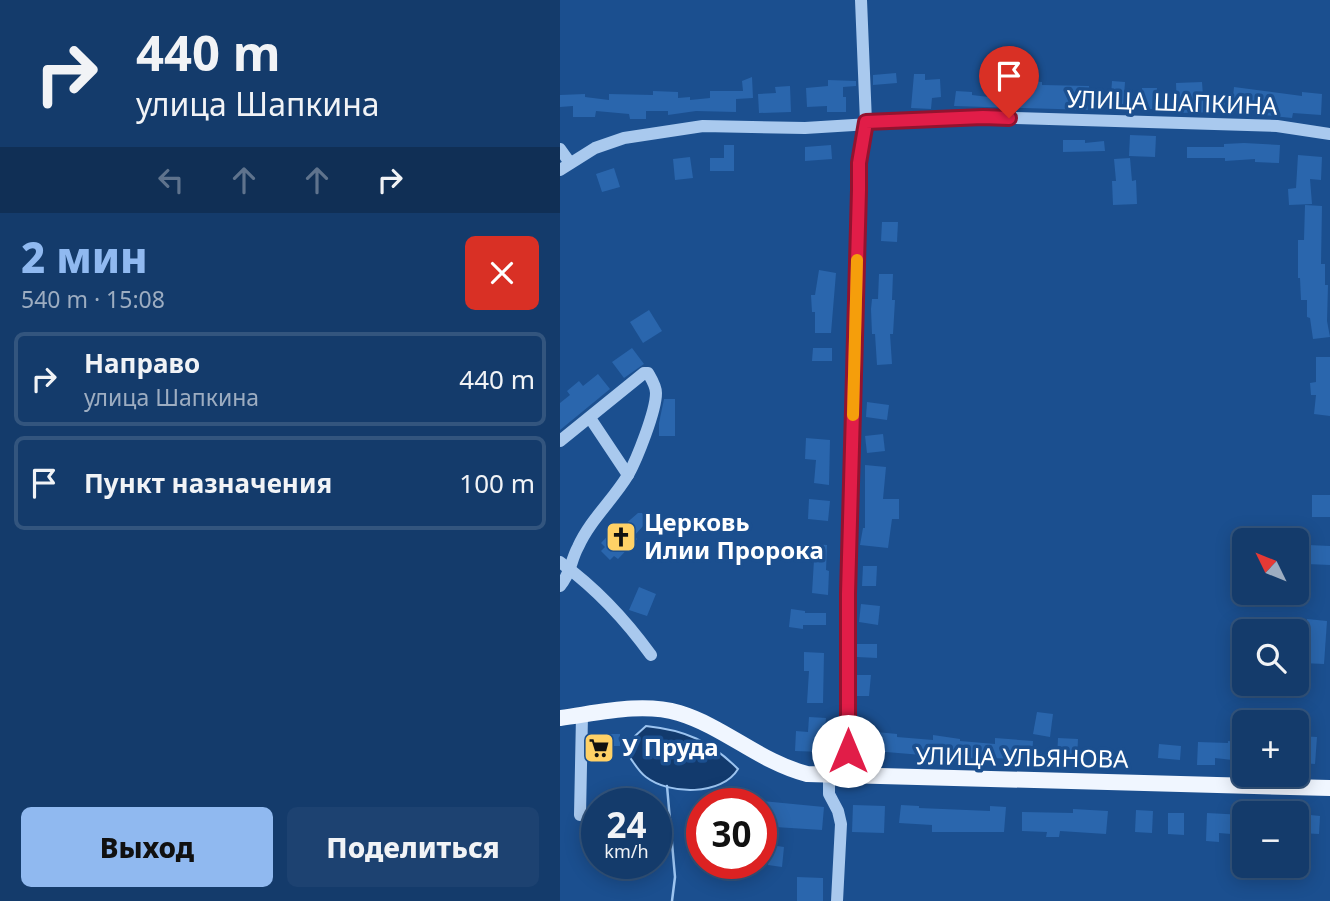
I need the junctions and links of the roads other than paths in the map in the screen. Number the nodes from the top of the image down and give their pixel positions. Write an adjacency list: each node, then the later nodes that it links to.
1 (860, 0): 2 (street)
2 (866, 122): 3 (street, УЛИЦА ШАПКИНА); 5 (street, УЛИЦА ШАПКИНА); 15 (street)
3 (1330, 134)
4 (560, 149): 5 (street)
5 (565, 166)
6 (590, 418): 7 (street); 8 (street); 8 (street)
7 (560, 441)
8 (628, 475): 9 (street)
9 (565, 566): 10 (street); 11 (street)
10 (560, 586)
11 (651, 655)
12 (582, 716): 13 (main road, УЛИЦА УЛЬЯНОВА); 14 (main road, УЛИЦА УЛЬЯНОВА); 17 (street)
13 (560, 718)
14 (829, 775): 15 (main road, УЛИЦА УЛЬЯНОВА); 18 (street)
15 (848, 777): 16 (main road, УЛИЦА УЛЬЯНОВА)
16 (1330, 788)
17 (580, 815)
18 (837, 901)

